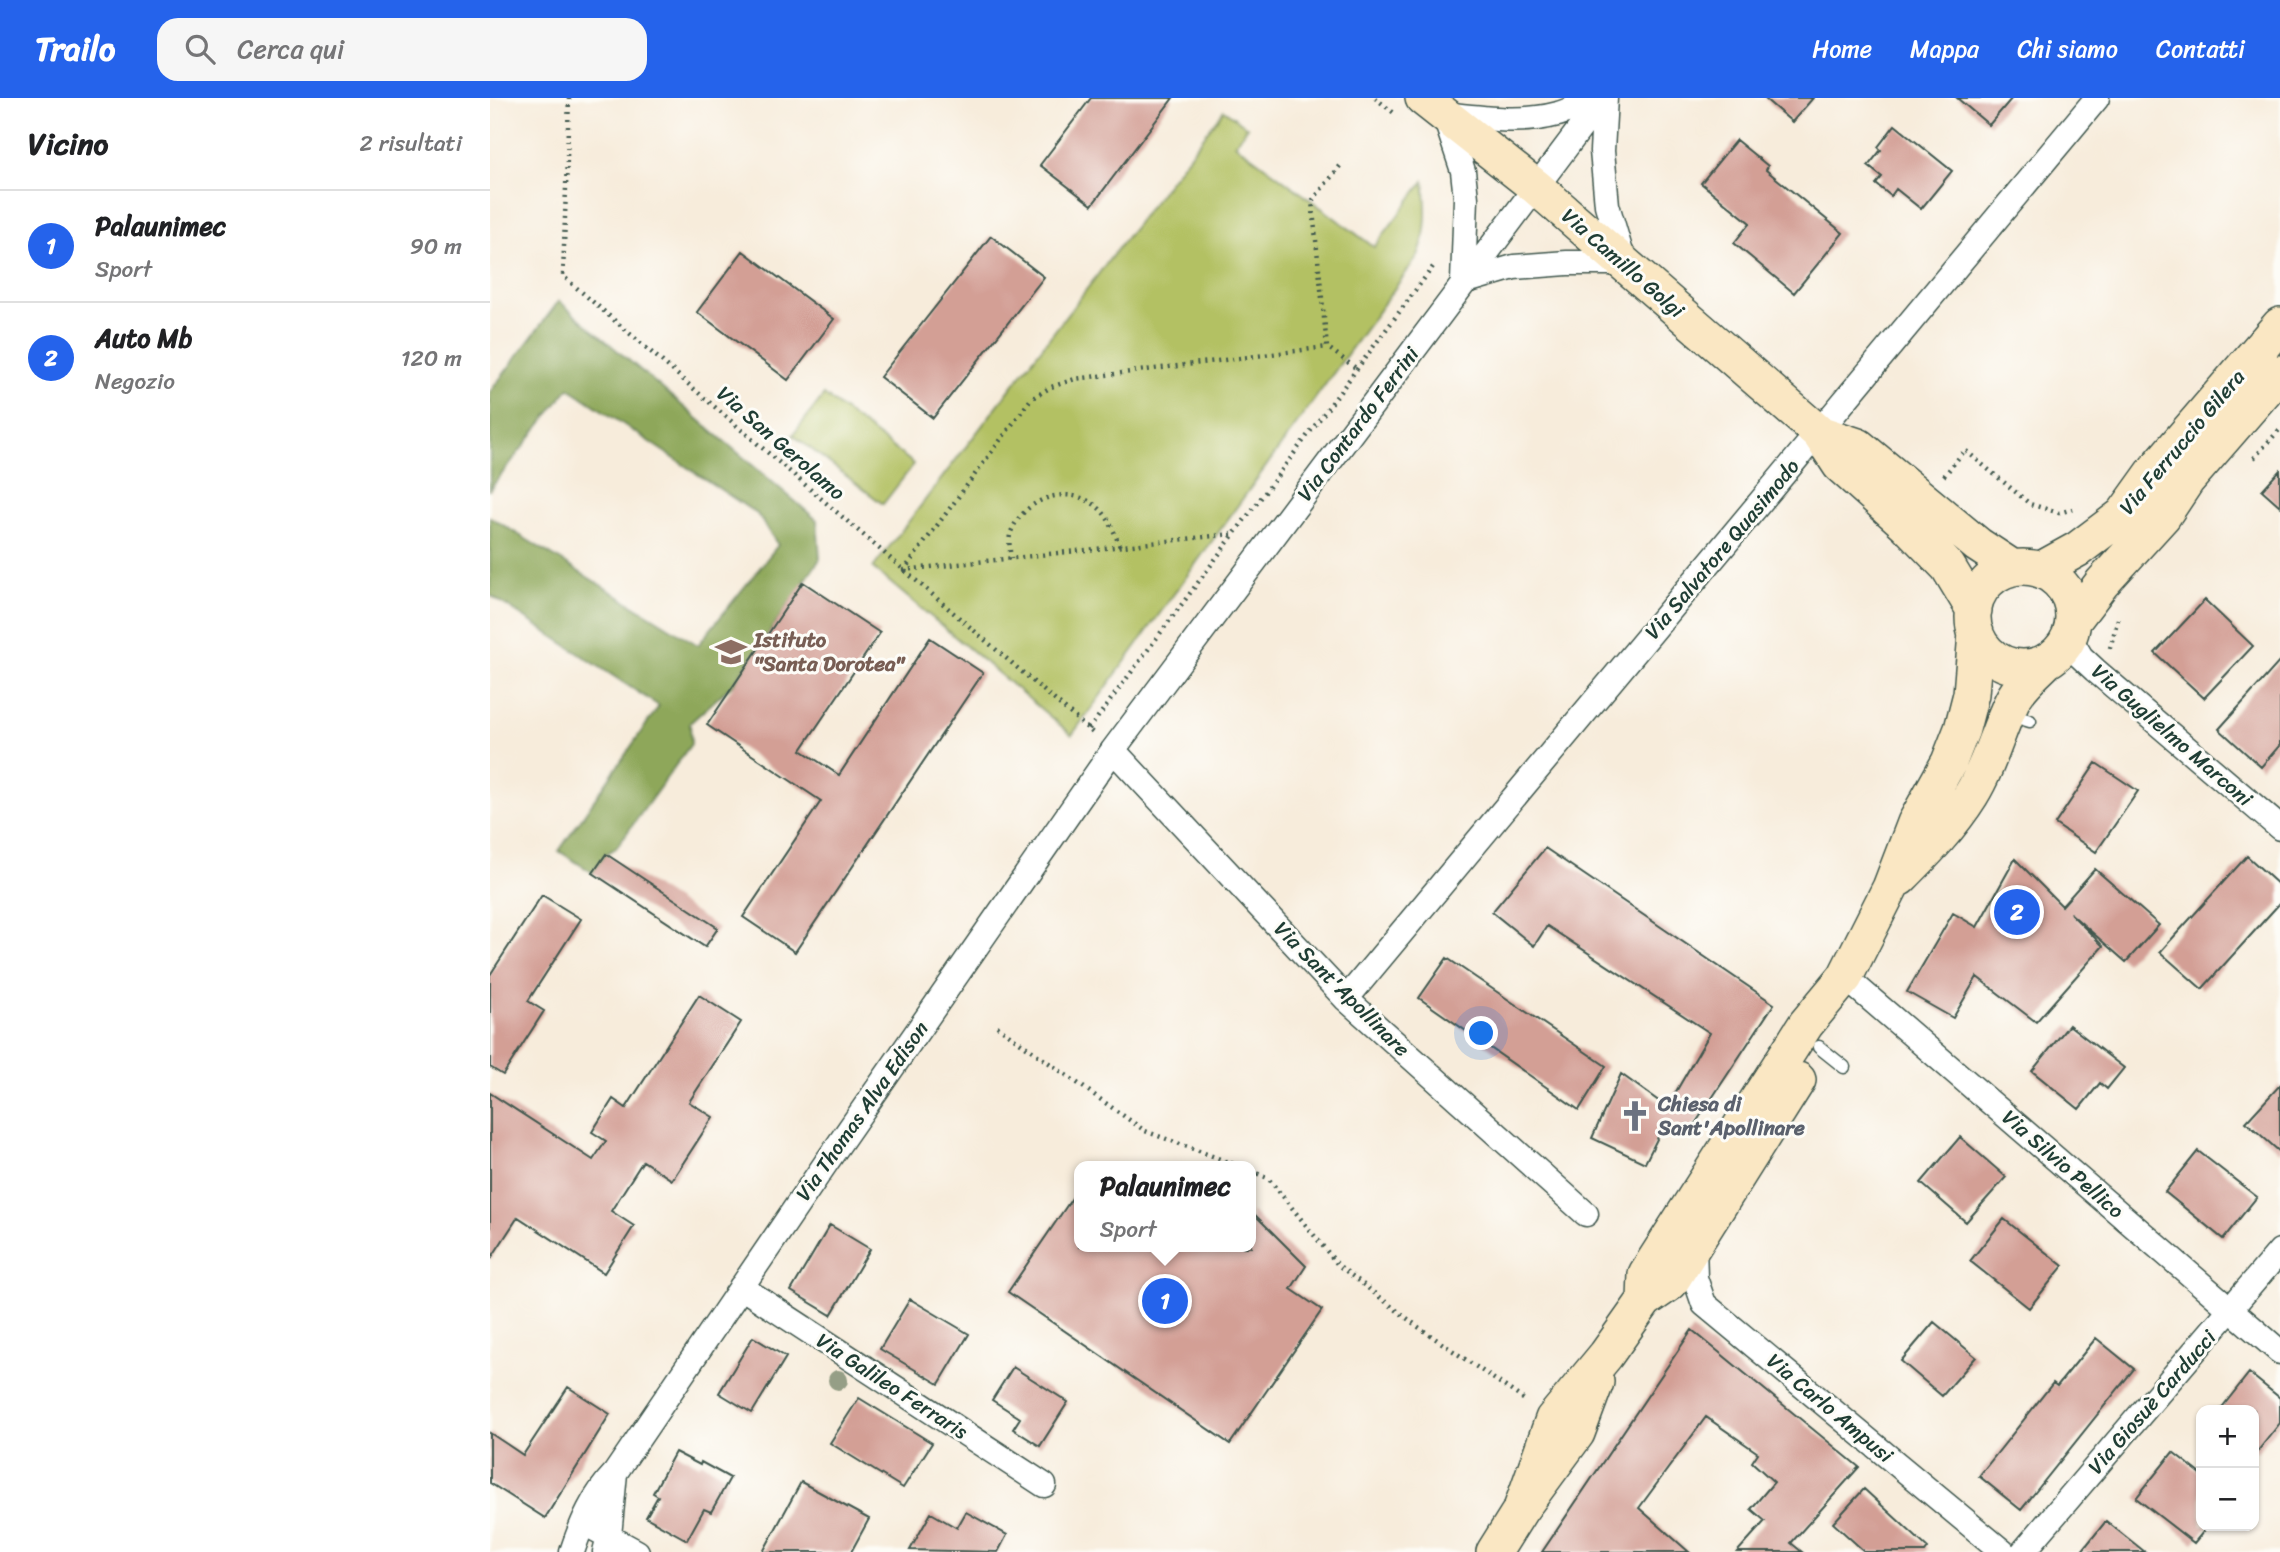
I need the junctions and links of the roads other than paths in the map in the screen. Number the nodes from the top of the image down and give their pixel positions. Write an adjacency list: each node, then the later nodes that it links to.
1 (1602, 98): 3 (street); 4 (street, Via Contardo Ferrini); 5 (street)
2 (2097, 98): 9 (street, Via Salvatore Quasimodo)
3 (1422, 109): 4 (main road, Via Camillo Golgi); 6 (street)
4 (1536, 187): 5 (main road, Via Camillo Golgi); 6 (street, Via Contardo Ferrini)
5 (1624, 263): 6 (street); 9 (main road, Via Camillo Golgi)
6 (1464, 282): 13 (street, Via Contardo Ferrini)
7 (2280, 326): 10 (main road, Via Ferruccio Gilera)
8 (2280, 373): 12 (main road, Via Ferruccio Gilera)
9 (1819, 433): 10 (main road); 11 (main road); 17 (street, Via Salvatore Quasimodo)
10 (2026, 569): 11 (main road, Via Ferruccio Gilera); 12 (main road)
11 (1975, 622): 12 (main road); 15 (main road, Via Ferruccio Gilera)
12 (2063, 639): 14 (street, Via Guglielmo Marconi); 15 (main road, Via Ferruccio Gilera)
13 (1113, 750): 17 (street, Via Sant'Apollinare); 21 (street, Via Thomas Alva Edison)
14 (2280, 828)
15 (1890, 888): 16 (main road, Via Ferruccio Gilera)
16 (1845, 977): 19 (main road, Via Ferruccio Gilera); 22 (main road, Via Ferruccio Gilera); 23 (street, Via Silvio Pellico)
17 (1346, 999): 18 (street, Via Sant'Apollinare)
18 (1586, 1214)
19 (1695, 1244): 22 (main road, Via Ferruccio Gilera); 34 (street, Via Carlo Ampusi)
20 (2280, 1251): 23 (street, Via Giosuè Carducci)
21 (741, 1287): 26 (street, Via Thomas Alva Edison); 27 (street, Via Galileo Ferraris)
22 (1645, 1300): 25 (main road, Via Ferruccio Gilera)
23 (2231, 1309): 24 (street, Via Silvio Pellico); 35 (street, Via Giosuè Carducci)
24 (2280, 1352)
25 (1606, 1355): 28 (main road, Via Ferruccio Gilera); 28 (main road, Via Ferruccio Gilera)
26 (615, 1474): 29 (street, Via Thomas Alva Edison); 30 (street, Via Thomas Alva Edison)
27 (1044, 1485)
28 (1521, 1509): 33 (main road, Via Ferruccio Gilera)
29 (582, 1522): 30 (street); 31 (street, Via Thomas Alva Edison)
30 (607, 1544): 32 (street)
31 (572, 1552)
32 (637, 1552)
33 (1494, 1552)
34 (2003, 1552)
35 (2023, 1552)

